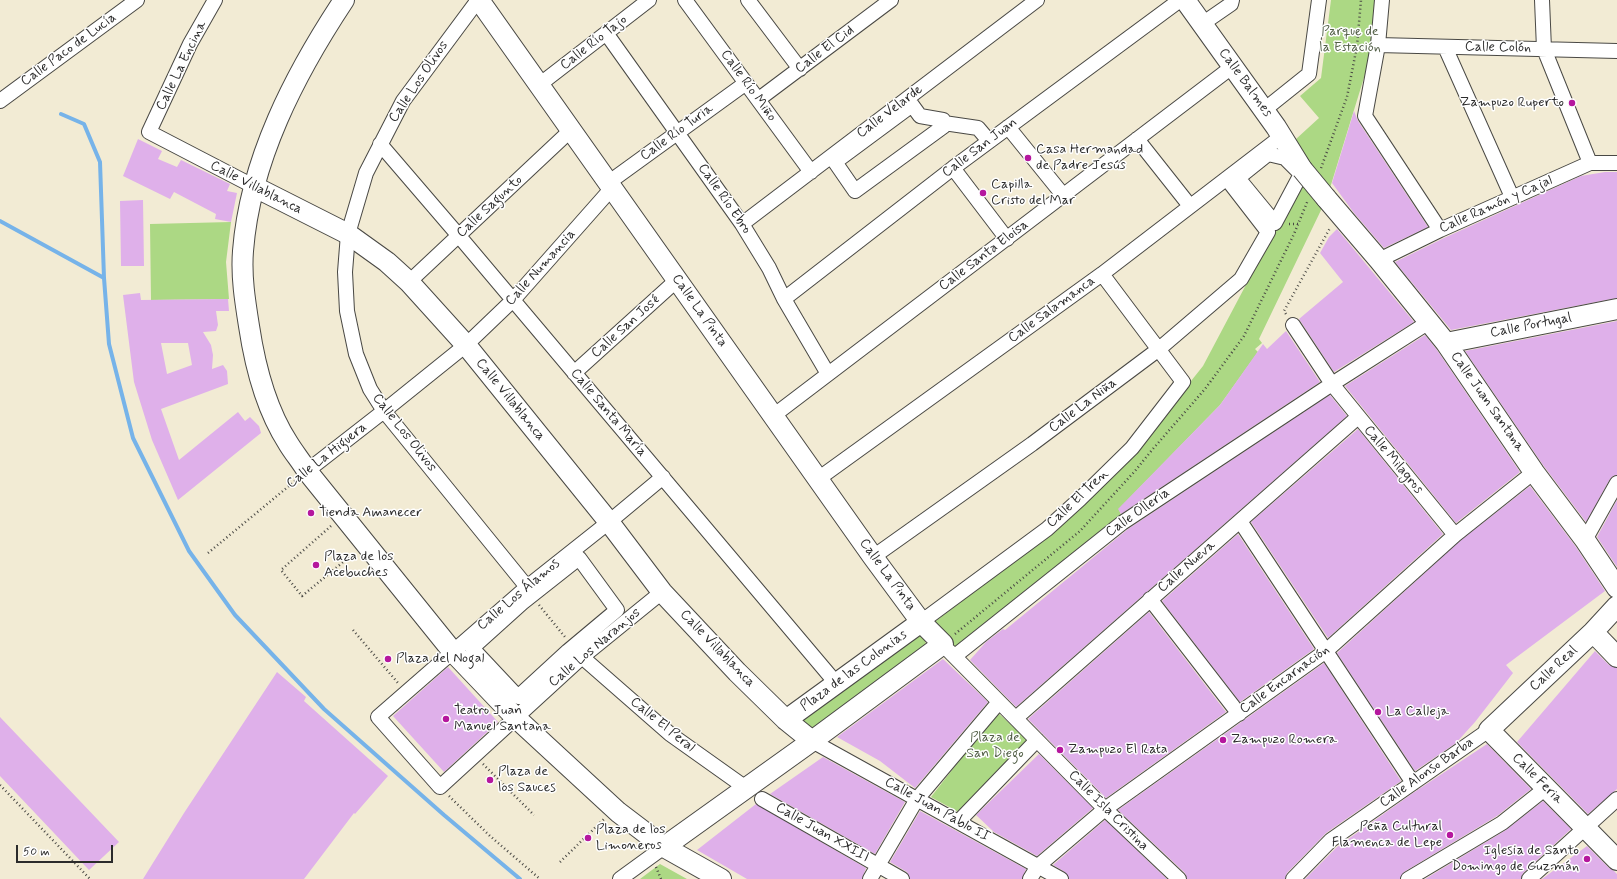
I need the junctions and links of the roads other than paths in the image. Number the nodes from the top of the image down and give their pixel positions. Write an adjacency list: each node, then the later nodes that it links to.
1 (137, 0): 27 (street, Calle Paco de Lucía)
2 (215, 0): 32 (street, Calle La Encina)
3 (344, 0): 44 (street)
4 (478, 0): 25 (street, Calle La Pinta); 37 (street, Calle Los Olivos)
5 (649, 0): 17 (street, Calle Río Tajo)
6 (685, 0): 24 (street, Calle Río Miño)
7 (749, 0): 23 (street)
8 (891, 0): 23 (street, Calle El Cid)
9 (1037, 0): 41 (street, Calle Velarde)
10 (1180, 0): 30 (street, Calle San Juan)
11 (1184, 0): 16 (street, Calle Balmes)
12 (1232, 0): 16 (street)
13 (1319, 0): 28 (street)
14 (1382, 0): 18 (street)
15 (1542, 0): 20 (street)
16 (1202, 24): 22 (street, Calle Balmes)
17 (606, 33): 25 (street, Calle Río Tajo); 33 (street, Calle Río Ebro)
18 (1378, 45): 19 (street, Calle Colón); 50 (street)
19 (1445, 48): 20 (street, Calle Colón); 47 (street)
20 (1544, 49): 21 (street, Calle Colón); 38 (street)
21 (1617, 51)
22 (1232, 66): 28 (street, Calle Balmes); 35 (street, Calle Santa Eloisa)
23 (800, 69): 26 (street, Calle El Cid)
24 (746, 82): 26 (street, Calle Río Miño); 33 (street, Calle Río Turia)
25 (539, 86): 31 (street, Calle La Pinta)
26 (759, 99): 41 (street, Calle Río Miño)
27 (0, 101)
28 (1264, 110): 34 (street, Calle Balmes)
29 (944, 123): 29 (street); 36 (street)
30 (1008, 127): 36 (street, Calle San Juan); 45 (street)
31 (571, 130): 43 (street, Calle La Pinta); 52 (street, Calle Sagunto)
32 (149, 132): 44 (street, Calle Villablanca)
33 (677, 132): 43 (street, Calle Río Turia); 49 (street, Calle Río Ebro)
34 (1282, 136): 42 (street, Calle Salamanca); 46 (street, Calle Balmes, bridge)
35 (1137, 139): 45 (street, Calle Santa Eloisa); 48 (street)
36 (989, 141): 40 (street, Calle San Juan)
37 (380, 144): 51 (street, Calle Los Olivos); 52 (street, Calle Santa María)
38 (1590, 163): 39 (street, Calle Ramón y Cajal); 47 (street, Calle Ramón y Cajal)
39 (1617, 163)
40 (953, 168): 53 (street); 58 (street, Calle San Juan)
41 (811, 172): 49 (street, Calle Velarde)
42 (1232, 179): 42 (street); 48 (street, Calle Salamanca); 65 (street, Calle La Niña)
43 (610, 185): 56 (street, Calle La Pinta); 59 (street, Calle Numancia)
44 (255, 187): 51 (street, Calle Villablanca); 72 (street)
45 (1063, 195): 53 (street, Calle Santa Eloisa)
46 (1318, 197): 54 (street, Calle Juan Santana)
47 (1512, 197): 50 (street, Calle Ramón y Cajal)
48 (1190, 206): 55 (street, Calle Salamanca)
49 (742, 224): 58 (street, Calle Río Ebro)
50 (1440, 230): 54 (street, Calle Ramón y Cajal)
51 (348, 234): 57 (street, Calle Villablanca); 69 (street, Calle Los Olivos)
52 (459, 236): 57 (street, Calle Sagunto); 59 (street, Calle Santa María)
53 (1007, 239): 67 (street, Calle Santa Eloisa)
54 (1379, 260): 61 (street, Calle Juan Santana)
55 (1102, 274): 65 (street); 75 (street, Calle Salamanca)
56 (677, 280): 66 (street, Calle San José); 70 (street, Calle La Pinta)
57 (409, 282): 64 (street, Calle Villablanca)
58 (784, 299): 67 (street, Calle Río Ebro)
59 (513, 300): 64 (street, Calle Numancia); 66 (street, Calle Santa María)
60 (1617, 309): 63 (street, Calle Portugal)
61 (1429, 322): 63 (street, Calle Juan Santana); 68 (street, Calle Ollería)
62 (1293, 324): 68 (street)
63 (1446, 343): 73 (street, Calle Juan Santana)
64 (466, 345): 69 (street, Calle La Higuera); 78 (street, Calle Villablanca)
65 (1158, 349): 81 (street, Calle La Niña); 87 (street, Calle El Tren)
66 (574, 373): 74 (street, Calle Santa María)
67 (828, 374): 70 (street, Calle Santa Eloisa)
68 (1332, 384): 71 (street, Calle Milagros); 89 (street, Calle Ollería)
69 (384, 411): 72 (street, Calle La Higuera); 83 (street, Calle Los Olivos)
70 (773, 416): 75 (street, Calle La Pinta)
71 (1358, 417): 77 (street, Calle Nueva); 79 (street, Calle Milagros)
72 (307, 470): 90 (street)
73 (1534, 472): 79 (street, Calle Encarnación); 80 (street, Calle Juan Santana)
74 (663, 477): 78 (street, Calle Los Álamos); 94 (street, Calle Santa María)
75 (818, 479): 81 (street, Calle La Pinta)
76 (1617, 483): 80 (street)
77 (1240, 521): 85 (street, Calle Nueva); 92 (street)
78 (609, 522): 83 (street, Calle Los Álamos); 84 (street, Calle Villablanca)
79 (1455, 535): 92 (street, Calle Encarnación)
80 (1585, 540): 82 (street, Calle Juan Santana)
81 (873, 557): 87 (street, Calle La Pinta)
82 (1617, 588)
83 (529, 591): 90 (street, Calle Los Álamos); 91 (street); 91 (street)
84 (662, 592): 91 (street, Calle Los Naranjos); 99 (street, Calle Villablanca)
85 (1150, 599): 96 (street); 98 (street, Calle Nueva)
86 (1617, 606): 88 (street, Calle Real)
87 (921, 622): 89 (street, Calle Isla Cristina); 94 (street, Plaza de las Colonias)
88 (1593, 632): 93 (street); 100 (street, Calle Real)
89 (949, 650): 95 (street, Calle Isla Cristina); 102 (street)
90 (453, 652): 97 (street); 104 (street, Calle Los Álamos)
91 (577, 652): 97 (street, Calle Los Naranjos); 105 (street, Calle El Peral)
92 (1326, 652): 96 (street, Calle Encarnación); 103 (street)
93 (1617, 657)
94 (836, 683): 99 (street, Plaza de las Colonias)
95 (999, 702): 98 (street, Calle Isla Cristina); 108 (street)
96 (1239, 714): 111 (street, Calle Encarnación)
97 (515, 717): 104 (street, Calle Los Naranjos); 114 (street)
98 (1016, 718): 101 (street, Calle Isla Cristina)
99 (786, 720): 102 (street, Calle Villablanca)
100 (1489, 730): 103 (street, Calle Alonso Barba); 106 (street, Calle Feria)
101 (1037, 740): 111 (street, Calle Isla Cristina); 112 (street)
102 (812, 741): 105 (street); 108 (street, Calle Juan Pablo II)
103 (1413, 783): 126 (street, Calle Alonso Barba)
104 (440, 787)
105 (746, 788): 114 (street)
106 (1546, 788): 113 (street, Calle Feria); 127 (street)
107 (762, 799): 117 (street, Calle Juan XXIII)
108 (917, 799): 112 (street, Calle Juan Pablo II); 117 (street)
109 (1617, 799): 113 (street)
110 (1617, 805): 115 (street)
111 (1105, 809): 118 (street, Calle Encarnación); 125 (street, Calle Isla Cristina)
112 (958, 822): 118 (street, Calle Juan Pablo II)
113 (1586, 828): 116 (street, Calle Feria); 128 (street)
114 (664, 847): 119 (street); 120 (street)
115 (1617, 849)
116 (1617, 860)
117 (879, 866): 121 (street); 122 (street, Calle Juan XXIII)
118 (1038, 866): 123 (street, Calle Encarnación); 124 (street, Calle Juan Pablo II)
119 (620, 879)
120 (721, 879)
121 (870, 879)
122 (902, 879)
123 (1030, 879)
124 (1061, 879)
125 (1178, 879)
126 (1293, 879)
127 (1408, 879)
128 (1529, 879)

